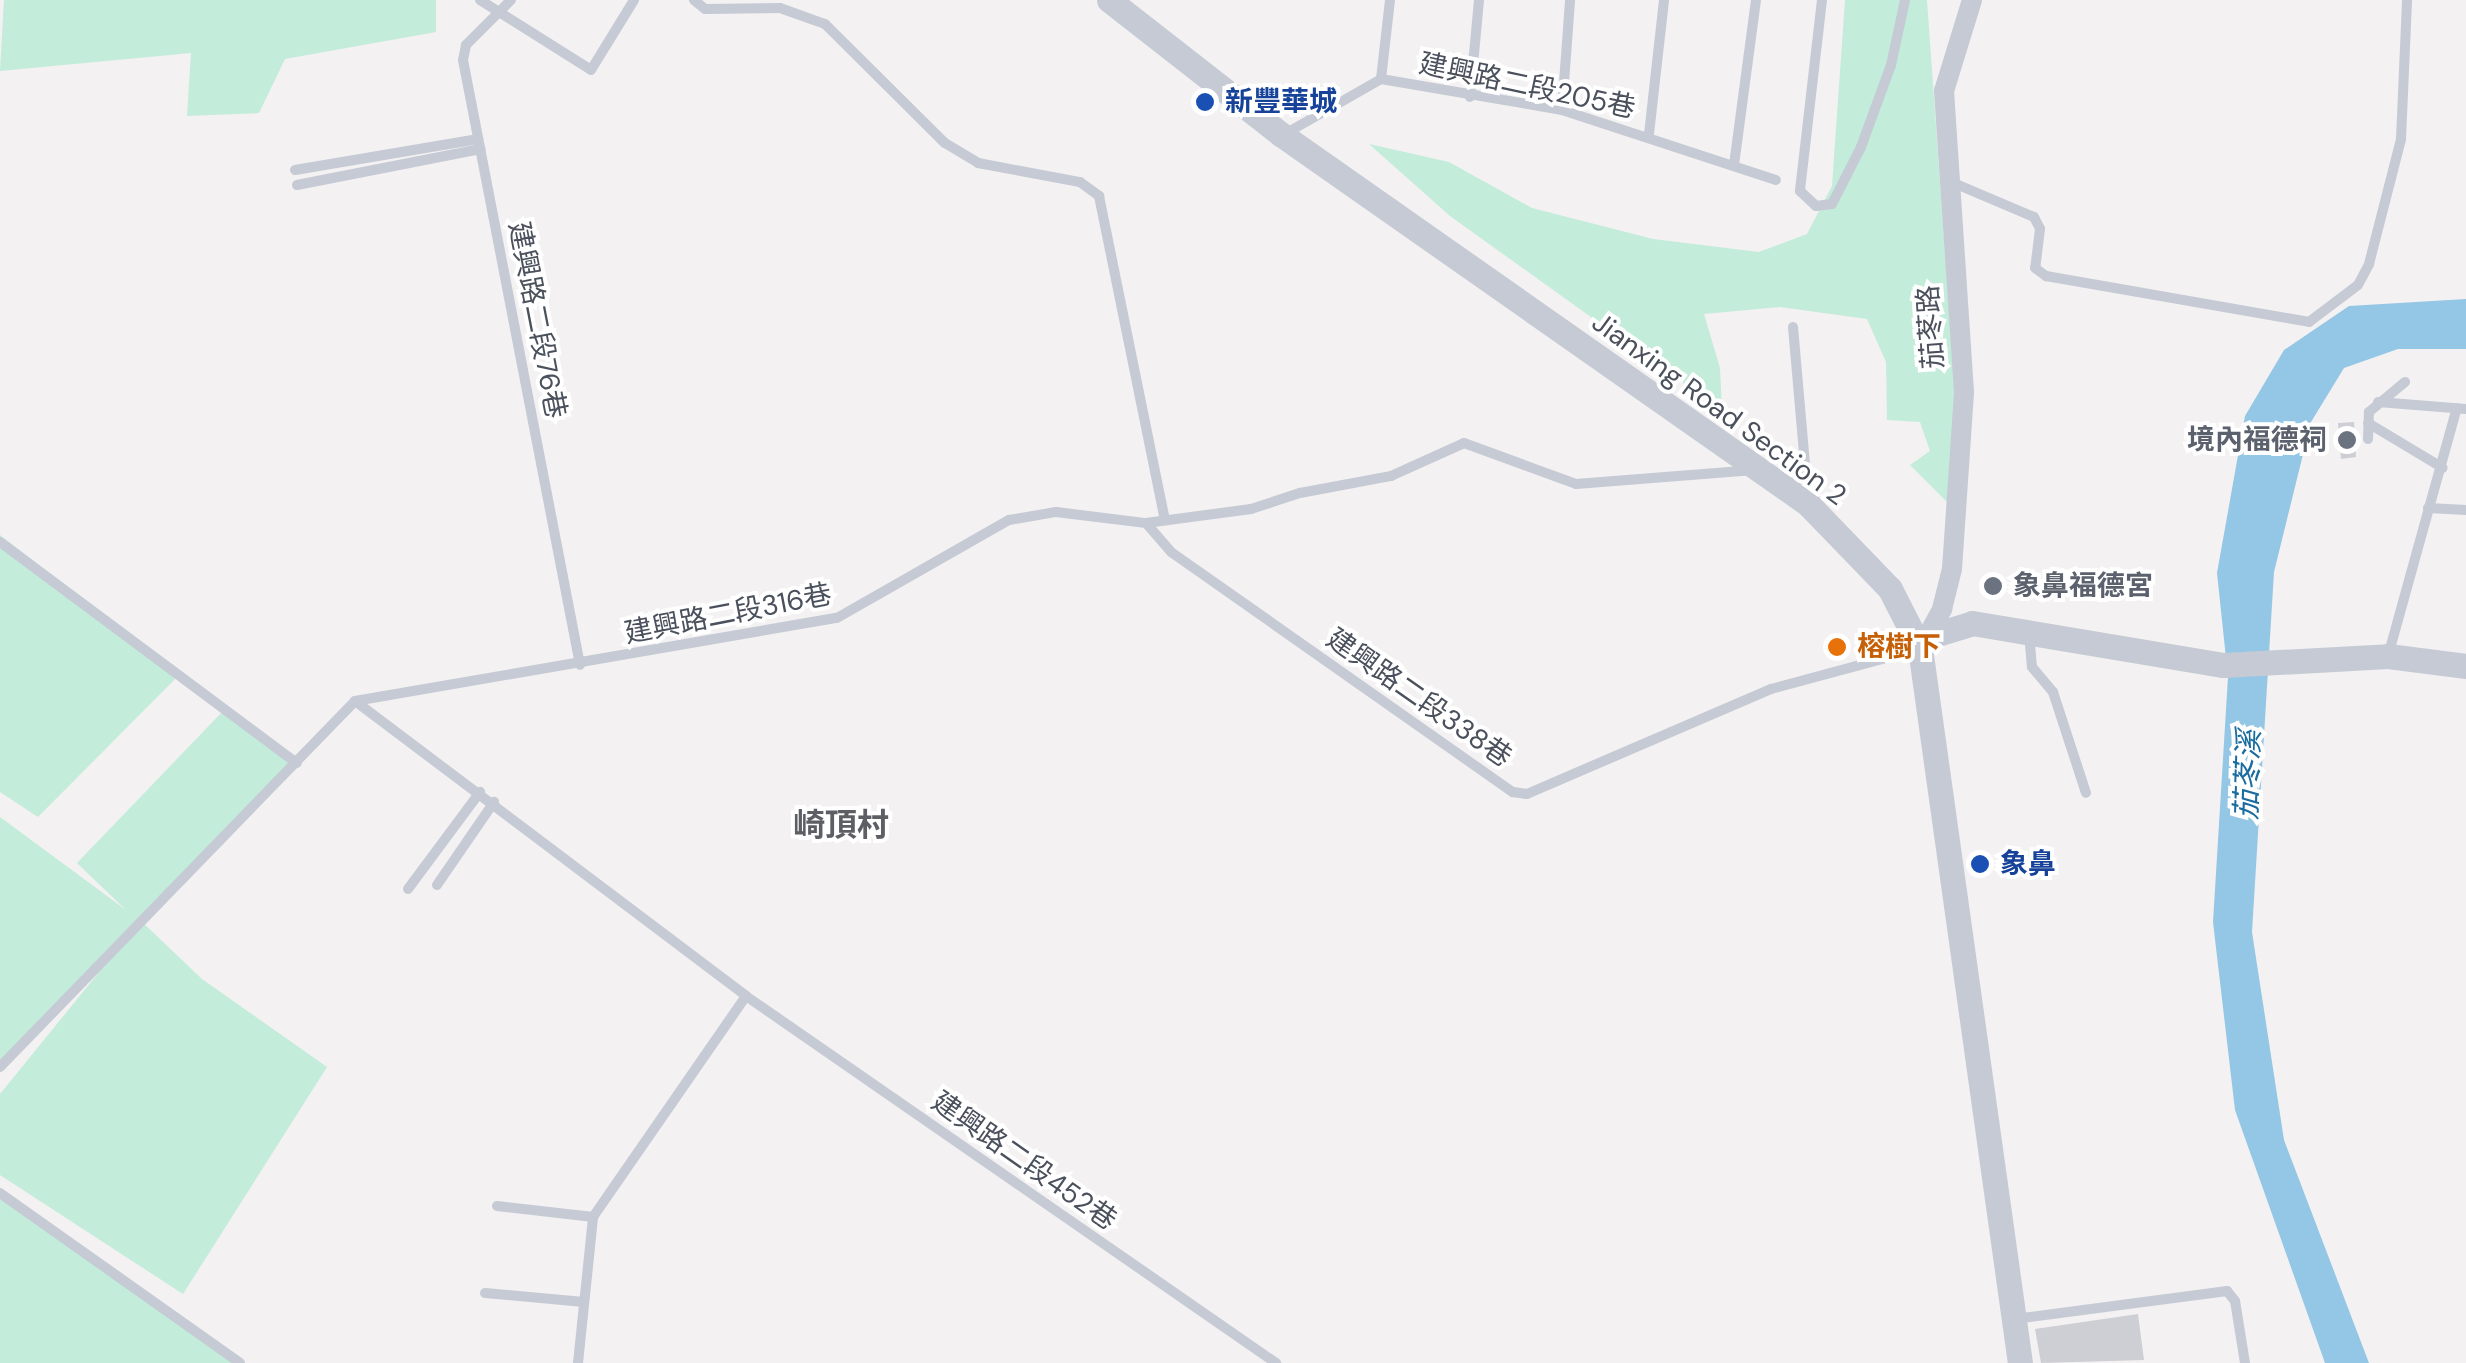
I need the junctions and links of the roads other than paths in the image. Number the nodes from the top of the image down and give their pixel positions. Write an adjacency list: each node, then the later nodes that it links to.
1 (480, 0): 15 (lane)
2 (512, 0): 15 (lane, 建興路二段76巷)
3 (634, 0): 15 (lane)
4 (694, 0): 38 (lane)
5 (1109, 0): 20 (street, Jianxing Road Section 2)
6 (1390, 0): 16 (lane, 建興路二段205巷)
7 (1479, 0): 17 (lane)
8 (1570, 0): 18 (lane)
9 (1664, 0): 19 (lane)
10 (1756, 0): 22 (lane)
11 (1822, 0): 12 (lane)
12 (1905, 0)
13 (1972, 0): 25 (street, 茄苳路)
14 (2406, 0): 25 (lane)
15 (495, 11): 21 (lane, 建興路二段76巷)
16 (1381, 79): 17 (lane, 建興路二段205巷); 20 (lane, 建興路二段205巷)
17 (1470, 96): 18 (lane, 建興路二段205巷)
18 (1562, 110): 19 (lane, 建興路二段205巷)
19 (1649, 134): 22 (lane, 建興路二段205巷)
20 (1282, 135): 34 (street, Jianxing Road Section 2)
21 (480, 144): 23 (lane); 26 (lane); 44 (lane, 建興路二段76巷)
22 (1734, 165): 24 (lane, 建興路二段205巷)
23 (294, 170)
24 (1776, 180)
25 (1948, 180): 42 (street, 茄苳路)
26 (297, 184)
27 (1793, 327): 35 (lane)
28 (2405, 382): 29 (lane)
29 (2378, 402): 30 (lane); 31 (lane)
30 (2462, 408): 33 (lane)
31 (2368, 422): 32 (lane); 33 (lane)
32 (2368, 438)
33 (2443, 468): 36 (lane)
34 (1755, 470): 35 (street, Jianxing Road Section 2); 38 (lane, 建興路二段316巷)
35 (1808, 504): 42 (street, Jianxing Road Section 2)
36 (2428, 508): 37 (lane); 43 (lane)
37 (2466, 510)
38 (1165, 520): 39 (lane, 建興路二段316巷)
39 (1146, 523): 42 (lane, 建興路二段338巷); 44 (lane, 建興路二段316巷)
40 (0, 542): 47 (lane)
41 (2029, 632): 42 (street); 43 (street); 49 (lane)
42 (1920, 648): 60 (street, Jianxing Road Section 2)
43 (2388, 656): 45 (street)
44 (580, 666): 46 (lane, 建興路二段316巷)
45 (2466, 666)
46 (355, 701): 47 (lane); 48 (lane, 建興路二段452巷)
47 (296, 763): 54 (lane)
48 (480, 792): 50 (lane, 建興路二段452巷); 52 (lane)
49 (2086, 793)
50 (494, 802): 51 (lane); 53 (lane, 建興路二段452巷)
51 (437, 885)
52 (408, 889)
53 (746, 996): 57 (lane); 63 (lane, 建興路二段452巷)
54 (0, 1066)
55 (0, 1193): 61 (lane)
56 (497, 1206): 57 (lane)
57 (593, 1218): 59 (lane)
58 (484, 1292): 59 (lane)
59 (584, 1302): 62 (lane)
60 (2014, 1319): 64 (street, Jianxing Road Section 2); 65 (lane)
61 (240, 1363)
62 (578, 1363)
63 (1276, 1363)
64 (2020, 1363)
65 (2245, 1363)

